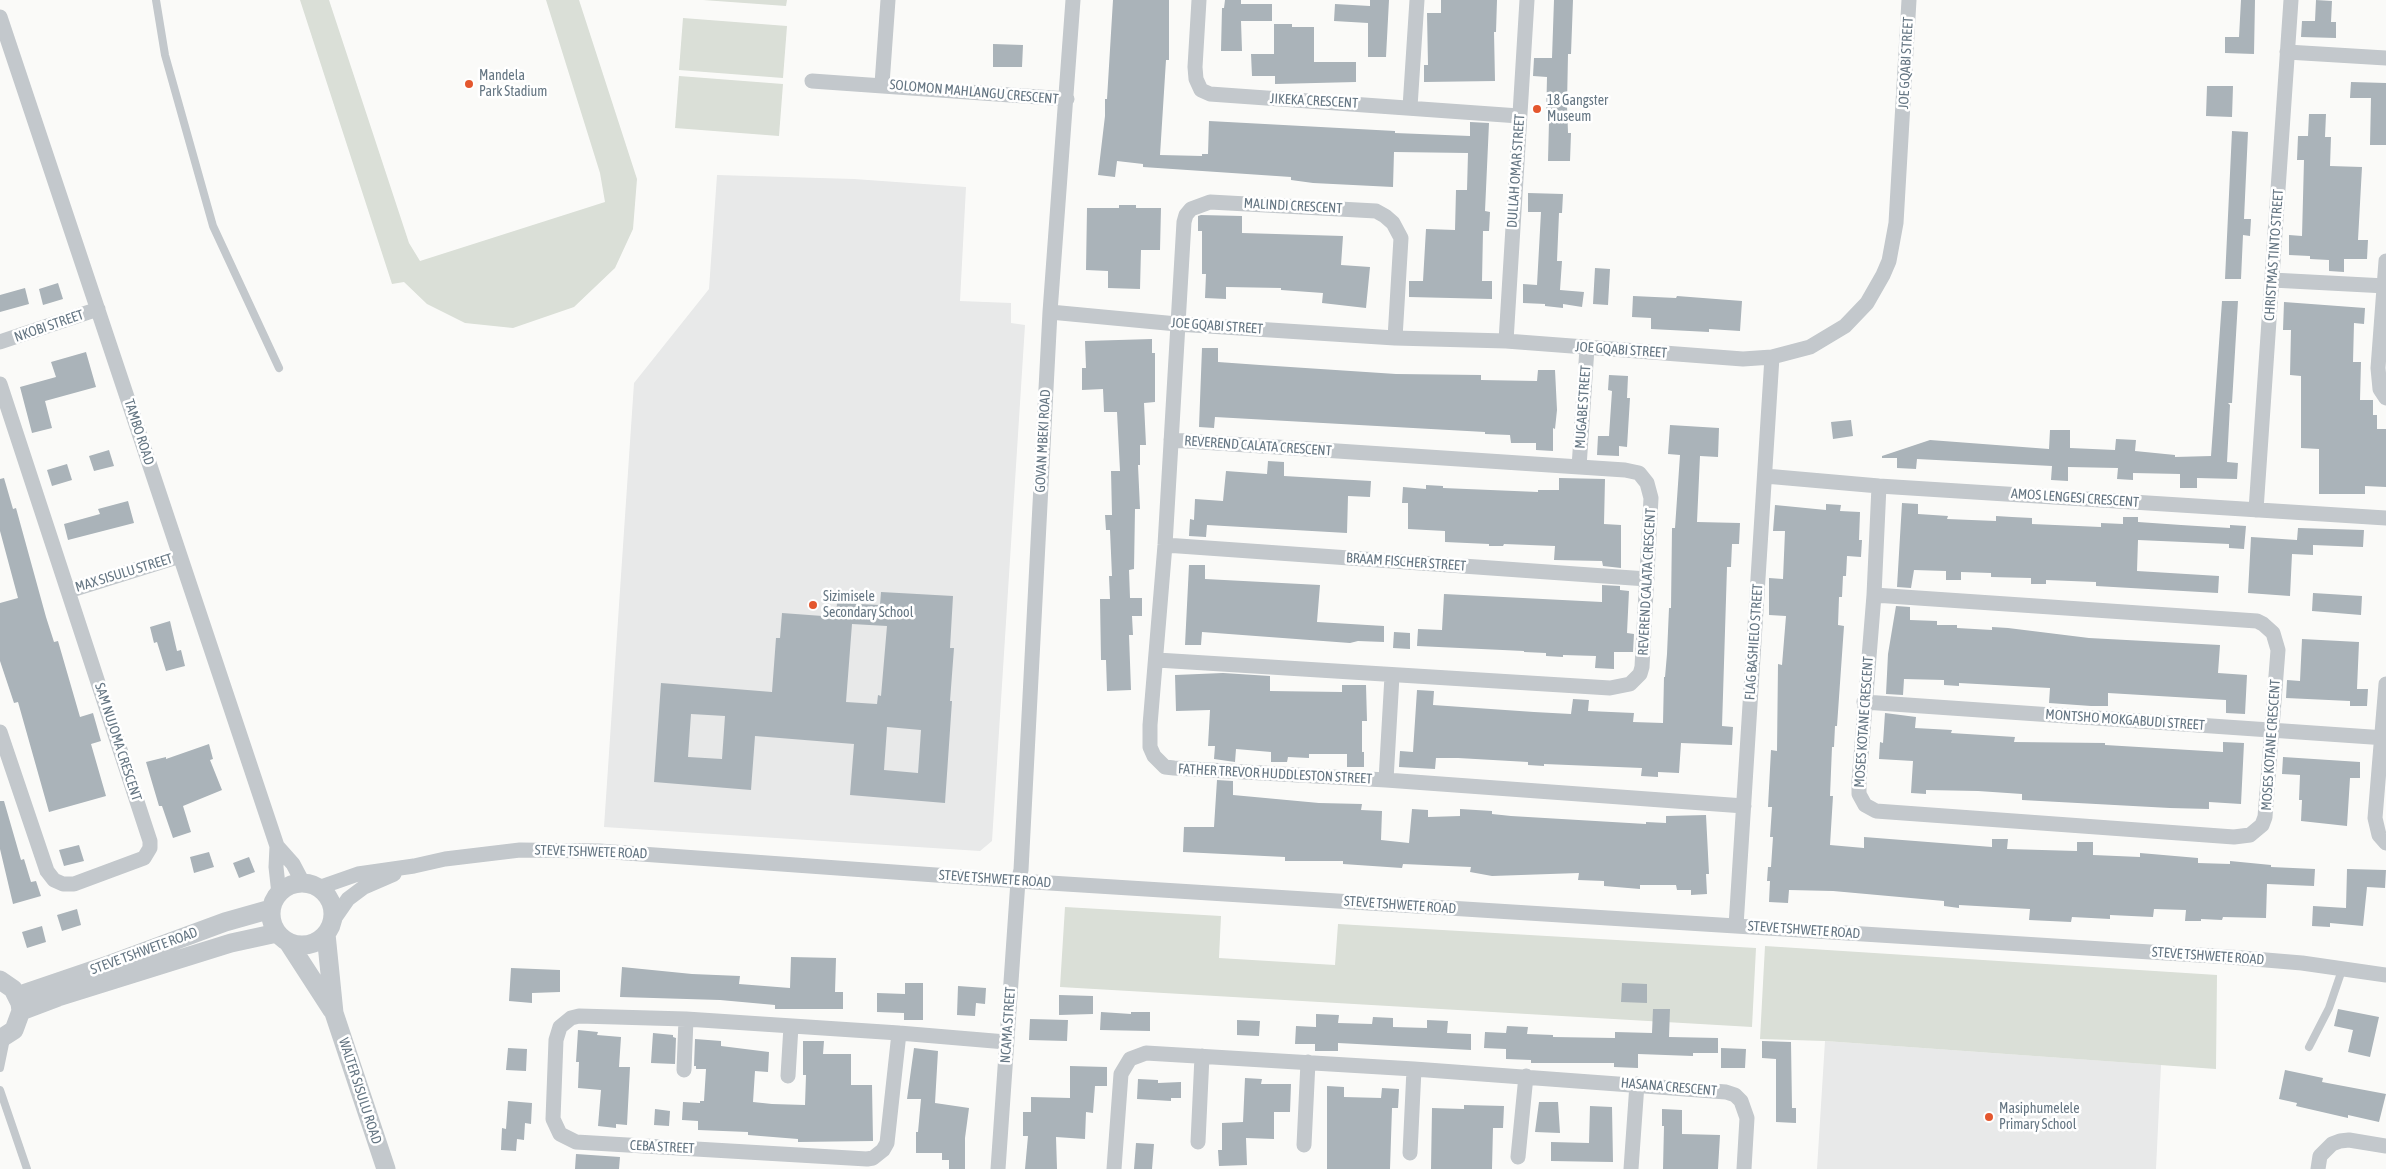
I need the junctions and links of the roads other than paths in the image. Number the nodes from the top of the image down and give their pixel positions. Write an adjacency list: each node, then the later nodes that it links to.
1 (156, 0): 28 (lane)
2 (888, 0): 13 (street, SOLOMON MAHLANGU CRESCENT)
3 (1073, 0): 14 (street, GOVAN MBEKI ROAD)
4 (1199, 0): 15 (street, JIKEKA CRESCENT)
5 (1418, 0): 15 (street)
6 (1527, 0): 16 (street, DULLAH OMAR STREET)
7 (1909, 0): 27 (street, JOE GQABI STREET)
8 (2291, 0): 10 (street, CHRISTMAS TINTO STREET)
9 (0, 17): 20 (street, TAMBO ROAD)
10 (2287, 52): 11 (street); 18 (street, CHRISTMAS TINTO STREET)
11 (2386, 58)
12 (812, 81): 13 (street, SOLOMON MAHLANGU CRESCENT)
13 (882, 84): 14 (street, SOLOMON MAHLANGU CRESCENT)
14 (1067, 99): 21 (street, GOVAN MBEKI ROAD)
15 (1410, 107): 16 (street, JIKEKA CRESCENT)
16 (1519, 116): 24 (street, DULLAH OMAR STREET)
17 (2386, 262): 19 (street)
18 (2272, 280): 19 (street); 35 (street, CHRISTMAS TINTO STREET)
19 (2385, 286): 30 (street)
20 (98, 309): 25 (street, NKOBI STREET); 38 (street, TAMBO ROAD)
21 (1050, 312): 22 (street, JOE GQABI STREET); 54 (street, GOVAN MBEKI ROAD)
22 (1177, 324): 23 (street, JOE GQABI STREET); 23 (street, MALINDI CRESCENT); 31 (street, FATHER TREVOR HUDDLESTON STREET)
23 (1395, 338): 24 (street, JOE GQABI STREET)
24 (1506, 341): 26 (street, JOE GQABI STREET)
25 (0, 342)
26 (1588, 348): 27 (street, JOE GQABI STREET); 32 (street, MUGABE STREET)
27 (1772, 358): 33 (street, FLAG BASHIELO STREET)
28 (279, 368)
29 (0, 384): 40 (street, SAM NUJOMA CRESCENT)
30 (2386, 398)
31 (1171, 440): 32 (street, REVEREND CALATA CRESCENT); 37 (street, FATHER TREVOR HUDDLESTON STREET)
32 (1579, 467): 39 (street, REVEREND CALATA CRESCENT)
33 (1765, 476): 34 (street, AMOS LENGESI CRESCENT); 50 (street, FLAG BASHIELO STREET)
34 (1879, 486): 35 (street, AMOS LENGESI CRESCENT); 41 (street, MOSES KOTANE CRESCENT)
35 (2256, 510): 36 (street, AMOS LENGESI CRESCENT)
36 (2386, 518)
37 (1165, 545): 39 (street, BRAAM FISCHER STREET); 42 (street, FATHER TREVOR HUDDLESTON STREET)
38 (180, 556): 40 (street, MAX SISULU STREET); 52 (street, TAMBO ROAD)
39 (1647, 579): 43 (street, REVEREND CALATA CRESCENT)
40 (68, 591): 47 (street, SAM NUJOMA CRESCENT)
41 (1874, 595): 45 (street, MOSES KOTANE CRESCENT); 46 (street, MOSES KOTANE CRESCENT)
42 (1157, 660): 43 (street, REVEREND CALATA CRESCENT); 49 (street, FATHER TREVOR HUDDLESTON STREET)
43 (1392, 676): 49 (street)
44 (2386, 684): 48 (street)
45 (1864, 702): 46 (street, MONTSHO MOKGABUDI STREET); 46 (street, MOSES KOTANE CRESCENT)
46 (2272, 730): 48 (street, MONTSHO MOKGABUDI STREET)
47 (0, 732)
48 (2384, 738): 51 (street)
49 (1386, 780): 50 (street, FATHER TREVOR HUDDLESTON STREET)
50 (1744, 806): 57 (street, FLAG BASHIELO STREET)
51 (2386, 842)
52 (277, 846): 55 (street, TAMBO ROAD); 56 (street, TAMBO ROAD)
53 (414, 866): 54 (street, STEVE TSHWETE ROAD); 55 (street, STEVE TSHWETE ROAD); 58 (street, STEVE TSHWETE ROAD)
54 (1018, 881): 57 (street, STEVE TSHWETE ROAD); 69 (street, NCAMA STREET)
55 (311, 886): 56 (street); 58 (street)
56 (275, 901): 59 (street); 63 (street, STEVE TSHWETE ROAD)
57 (1736, 926): 60 (street, STEVE TSHWETE ROAD)
58 (329, 928): 59 (street); 64 (street, WALTER SISULU ROAD)
59 (283, 938): 63 (street, STEVE TSHWETE ROAD); 64 (street, WALTER SISULU ROAD)
60 (2343, 967): 61 (street, STEVE TSHWETE ROAD); 70 (lane)
61 (2386, 975)
62 (0, 979): 63 (street)
63 (19, 1004): 68 (street)
64 (334, 1013): 86 (street, WALTER SISULU ROAD)
65 (686, 1018): 66 (street, CEBA STREET); 67 (street, CEBA STREET); 75 (street)
66 (791, 1026): 67 (street, CEBA STREET); 76 (street)
67 (899, 1034): 69 (street, CEBA STREET)
68 (3, 1038): 73 (lane)
69 (1006, 1042): 87 (street, NCAMA STREET)
70 (2309, 1047)
71 (1202, 1056): 72 (street, HASANA CRESCENT); 80 (street); 88 (street, HASANA CRESCENT)
72 (1308, 1062): 74 (street, HASANA CRESCENT); 81 (street)
73 (0, 1068)
74 (1414, 1069): 77 (street, HASANA CRESCENT); 83 (street)
75 (684, 1070)
76 (788, 1076)
77 (1526, 1076): 78 (street, HASANA CRESCENT); 84 (street)
78 (1637, 1084): 89 (street); 90 (street, HASANA CRESCENT)
79 (0, 1090): 85 (lane)
80 (1198, 1142)
81 (1304, 1146)
82 (2386, 1146): 91 (street)
83 (1410, 1153)
84 (1518, 1156)
85 (27, 1169)
86 (386, 1169)
87 (998, 1169)
88 (1114, 1169)
89 (1631, 1169)
90 (1744, 1169)
91 (2318, 1169)

